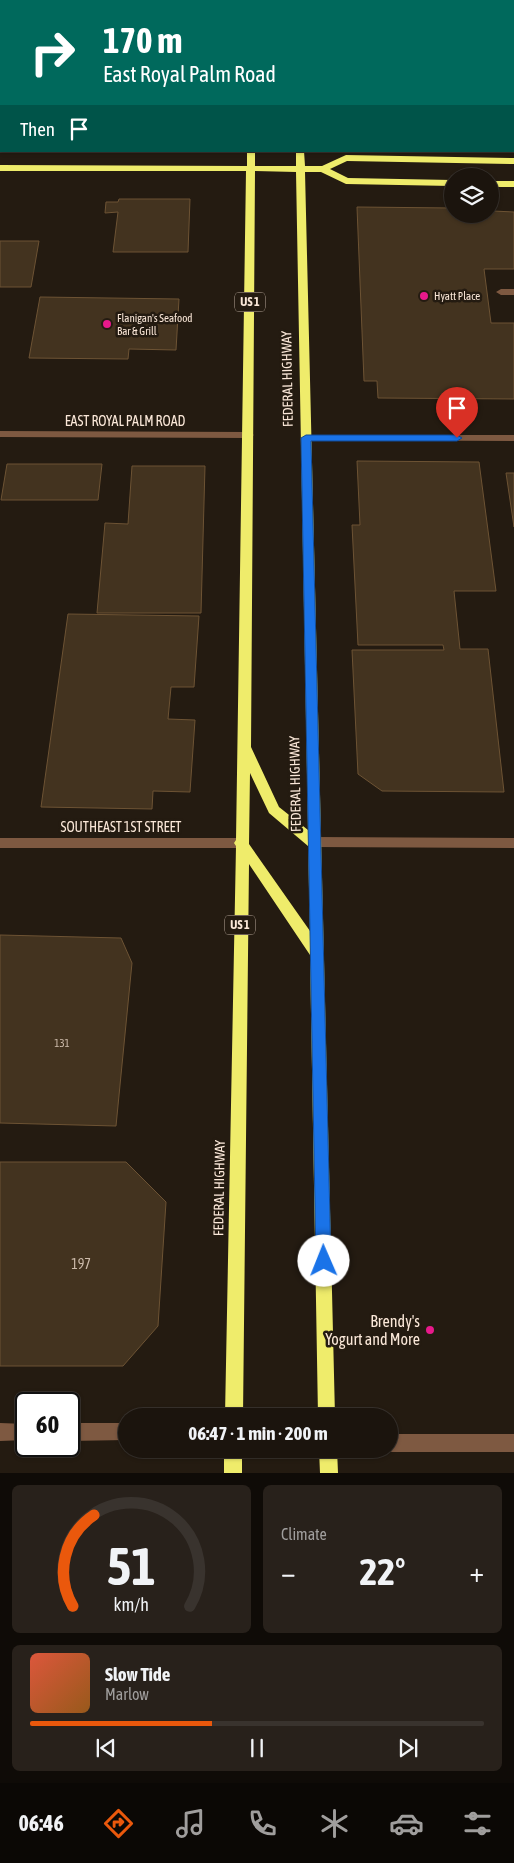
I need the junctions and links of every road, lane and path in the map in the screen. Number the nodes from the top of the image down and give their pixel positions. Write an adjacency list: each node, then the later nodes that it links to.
1 (251, 152): 5 (main road, FEDERAL HIGHWAY / US 1)
2 (300, 152): 6 (main road, FEDERAL HIGHWAY)
3 (514, 161): 7 (main road)
4 (0, 168): 5 (main road)
5 (251, 169): 6 (main road); 14 (main road, FEDERAL HIGHWAY / US 1)
6 (300, 169): 7 (main road); 15 (main road, FEDERAL HIGHWAY)
7 (322, 169): 8 (main road)
8 (444, 183)
9 (499, 184): 10 (main road)
10 (514, 184)
11 (501, 292): 12 (street)
12 (514, 292)
13 (0, 434): 14 (street, EAST ROYAL PALM ROAD)
14 (249, 435): 17 (main road, FEDERAL HIGHWAY / US 1)
15 (306, 438): 16 (street); 18 (main road, FEDERAL HIGHWAY)
16 (514, 438)
17 (243, 745): 18 (main road); 21 (main road, FEDERAL HIGHWAY / US 1)
18 (314, 842): 20 (street); 22 (main road, FEDERAL HIGHWAY)
19 (0, 843): 21 (street, SOUTHEAST 1ST STREET)
20 (514, 843)
21 (241, 844): 22 (main road); 23 (main road, FEDERAL HIGHWAY / US 1)
22 (316, 952): 24 (main road, FEDERAL HIGHWAY)
23 (234, 1408)
24 (327, 1408)
25 (0, 1432): 26 (street)
26 (15, 1432)
27 (80, 1432): 28 (street)
28 (118, 1432)
29 (398, 1442): 30 (street)
30 (514, 1443)
31 (233, 1458): 33 (main road)
32 (328, 1458): 34 (main road)
33 (233, 1473)
34 (329, 1473)

